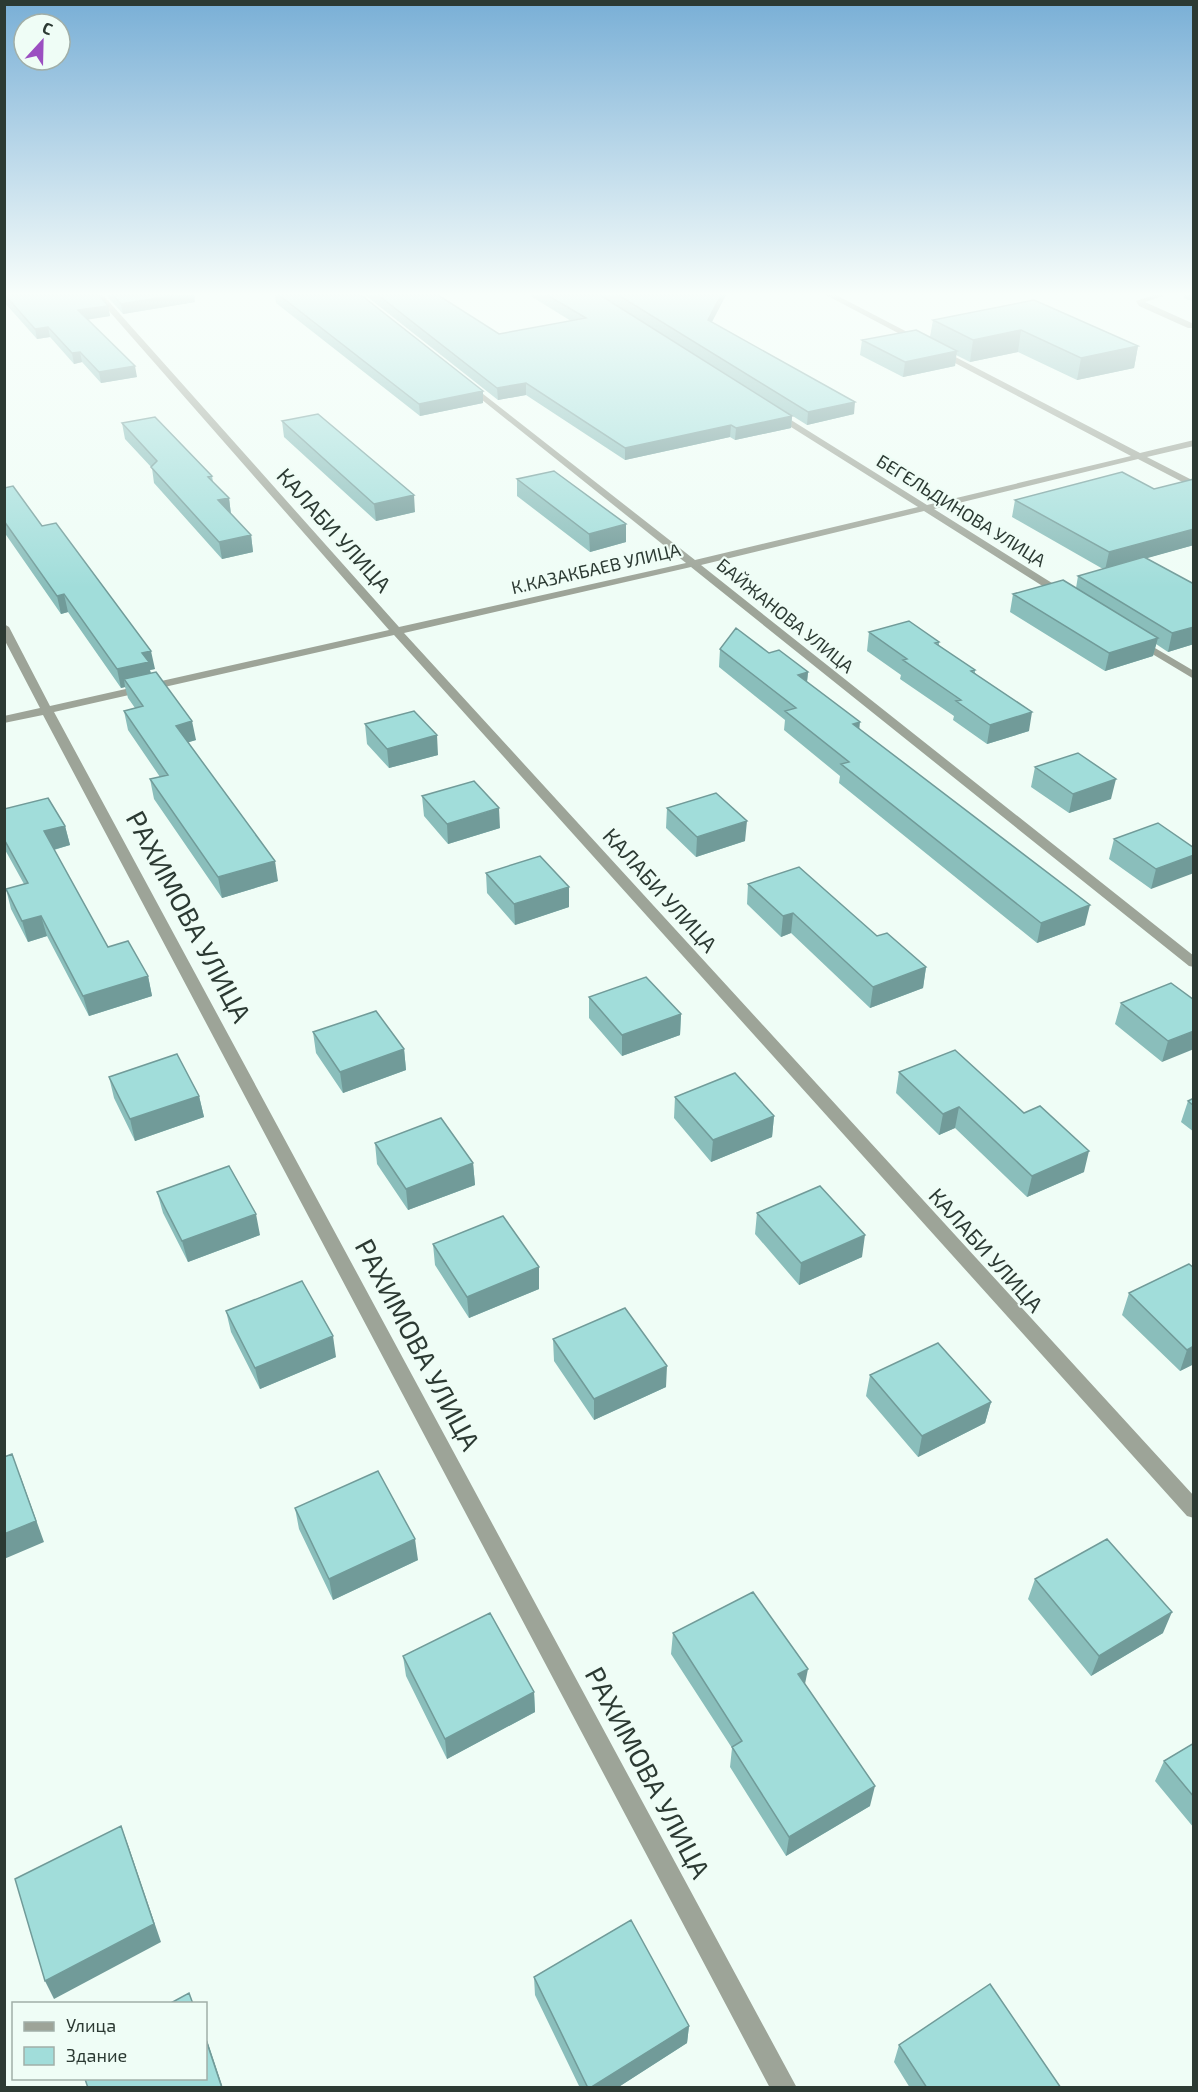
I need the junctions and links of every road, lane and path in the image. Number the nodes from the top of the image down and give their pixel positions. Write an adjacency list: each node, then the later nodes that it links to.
1 (186, 393): 12 (street, КАЛАБИ УЛИЦА)
2 (479, 393): 9 (street, БАЙЖАНОВА УЛИЦА)
3 (1018, 393): 6 (street)
4 (762, 404): 8 (street, БЕГЕЛЬДИНОВА УЛИЦА)
5 (1194, 444): 6 (street, К.КАЗАКБАЕВ УЛИЦА)
6 (1138, 455): 7 (street); 8 (street, К.КАЗАКБАЕВ УЛИЦА)
7 (1194, 485)
8 (923, 507): 9 (street, К.КАЗАКБАЕВ УЛИЦА); 10 (street, БЕГЕЛЬДИНОВА УЛИЦА)
9 (693, 564): 12 (street, К.КАЗАКБАЕВ УЛИЦА); 17 (street, БАЙЖАНОВА УЛИЦА)
10 (1073, 601)
11 (4, 627): 15 (street, РАХИМОВА УЛИЦА)
12 (396, 630): 15 (street, К.КАЗАКБАЕВ УЛИЦА); 18 (street, КАЛАБИ УЛИЦА)
13 (1133, 638): 14 (street)
14 (1194, 676)
15 (46, 710): 16 (street, К.КАЗАКБАЕВ УЛИЦА); 19 (street, РАХИМОВА УЛИЦА)
16 (4, 720)
17 (1194, 963)
18 (1194, 1510)
19 (784, 2088)

